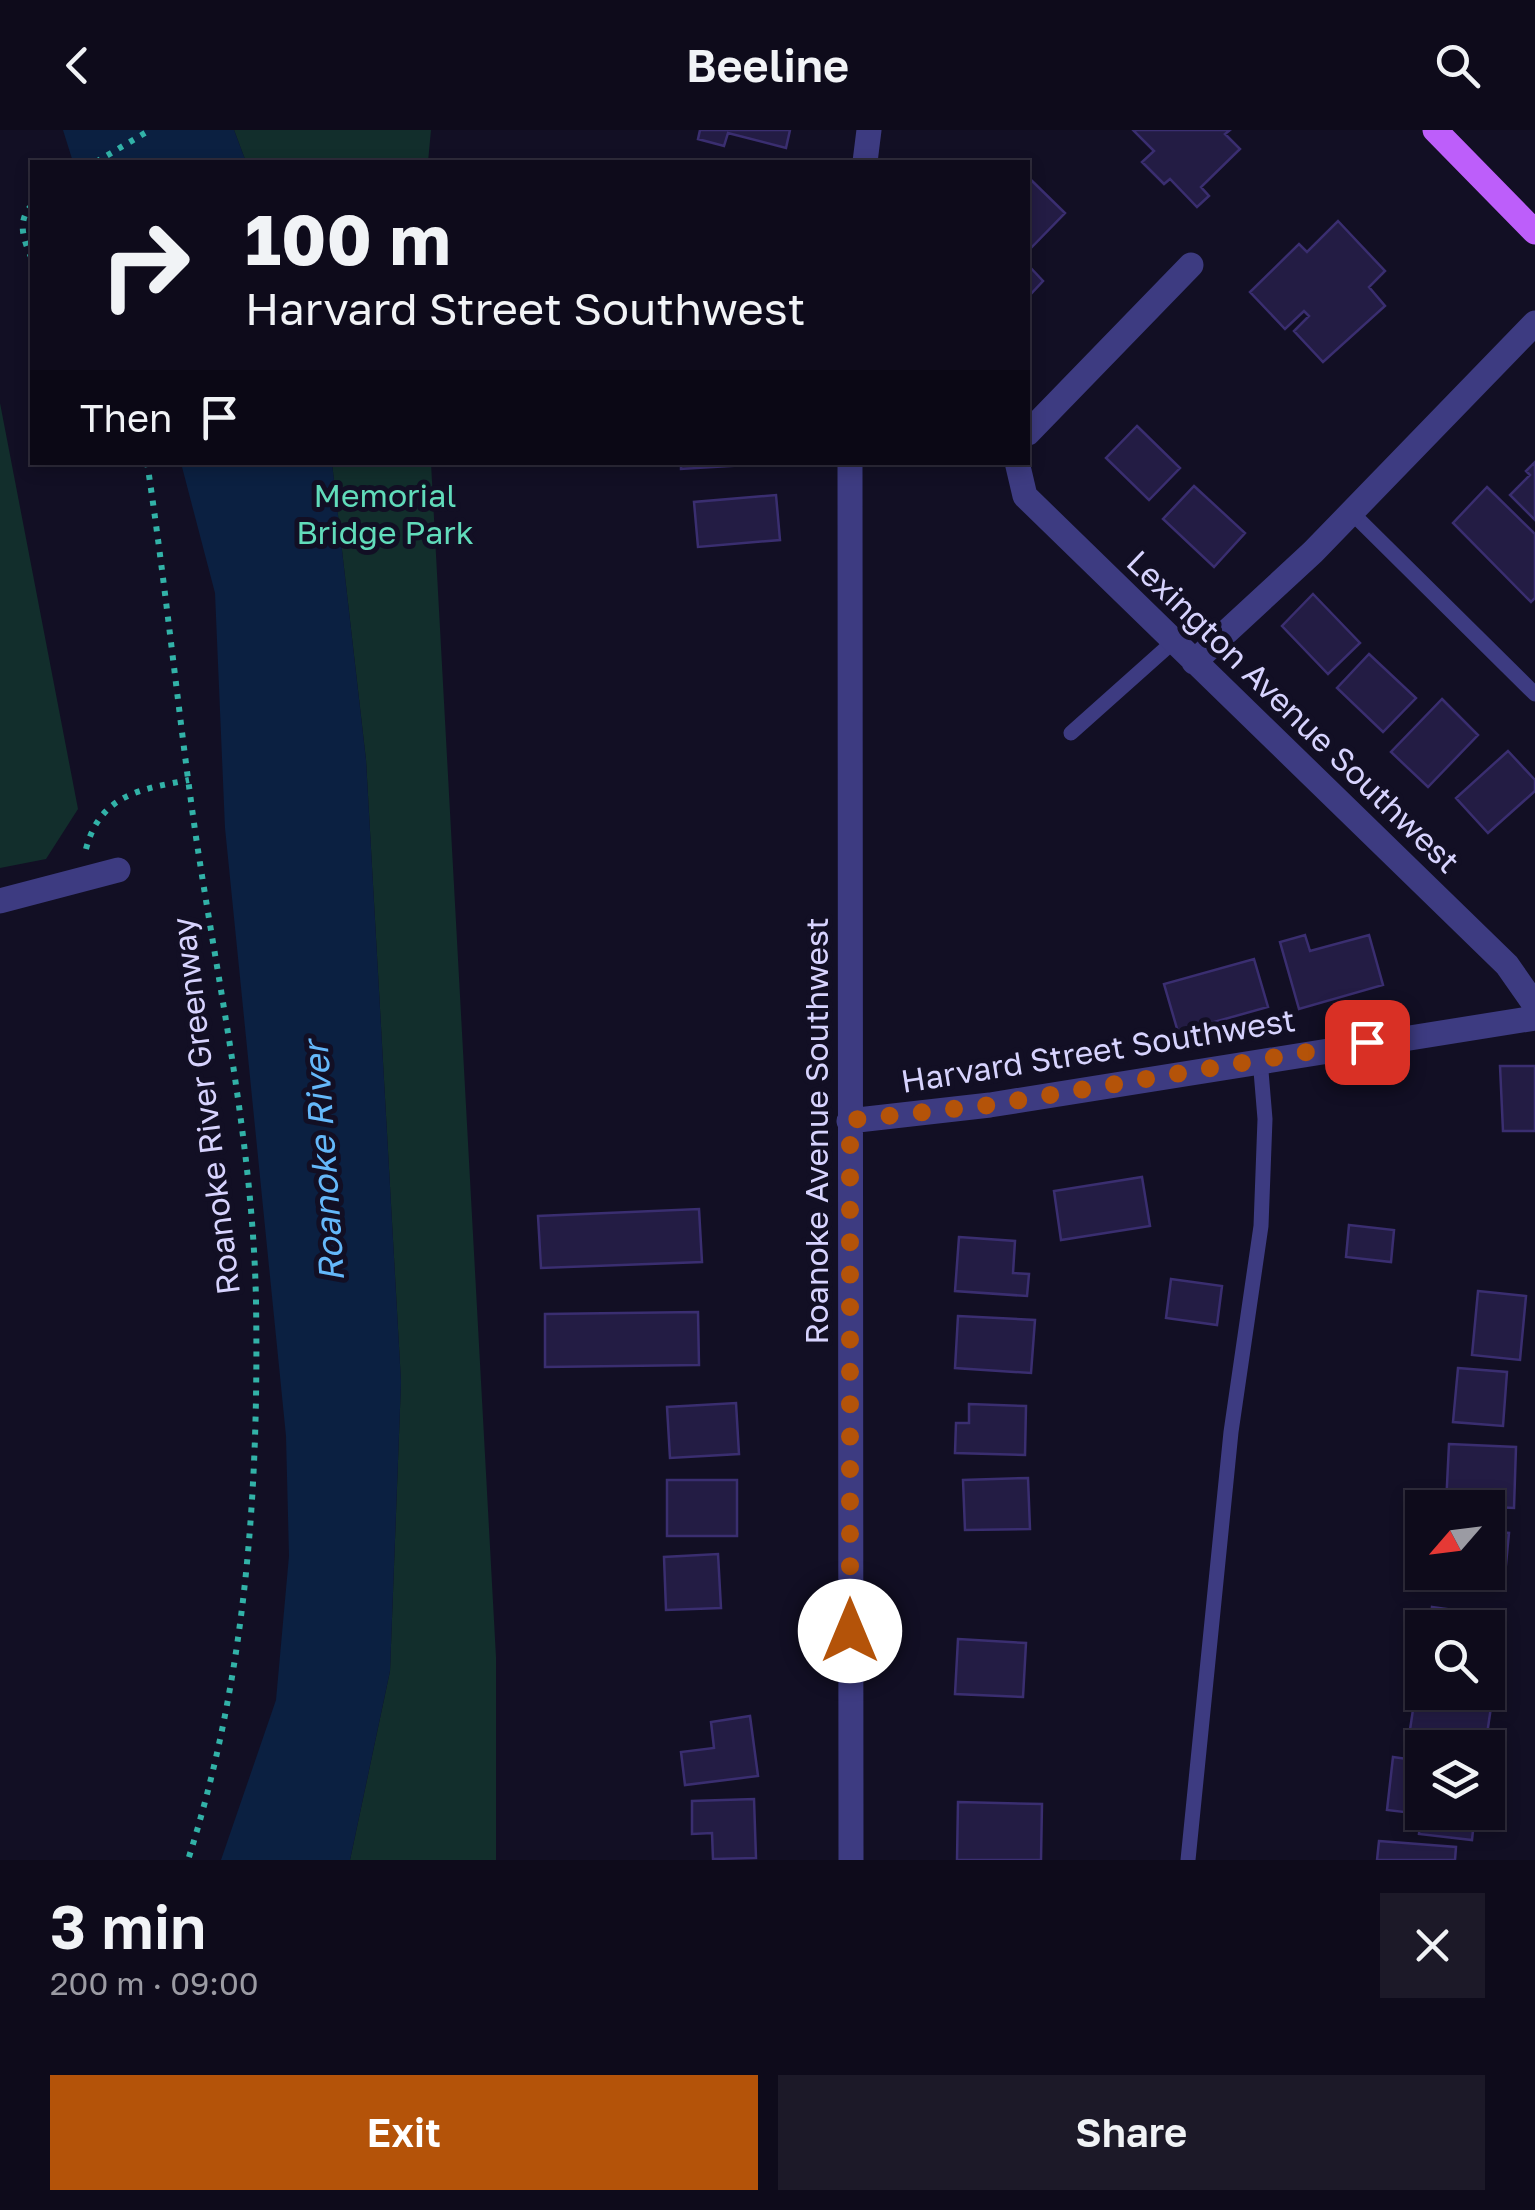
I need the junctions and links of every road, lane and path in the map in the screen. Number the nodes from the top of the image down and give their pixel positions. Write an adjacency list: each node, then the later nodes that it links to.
1 (150, 130): 4 (path)
2 (869, 130): 5 (street)
3 (1434, 130): 7 (main road)
4 (99, 160)
5 (865, 160)
6 (30, 208): 8 (path)
7 (1535, 232)
8 (30, 254)
9 (1191, 265): 11 (street)
10 (1535, 323): 15 (street)
11 (1030, 431)
12 (147, 465): 20 (path, Roanoke River Greenway)
13 (850, 465): 27 (street, Roanoke Avenue Southwest)
14 (1017, 465): 16 (street, Lexington Avenue Southwest)
15 (1352, 512): 17 (street); 18 (lane)
16 (1173, 642): 17 (street, Lexington Avenue Southwest); 19 (lane)
17 (1194, 662): 24 (street, Lexington Avenue Southwest)
18 (1535, 694)
19 (1070, 733)
20 (189, 780): 22 (path); 28 (path, Roanoke River Greenway)
21 (118, 870): 22 (street)
22 (86, 880): 23 (street)
23 (0, 901)
24 (1535, 1004)
25 (1535, 1018): 26 (street, Harvard Street Southwest)
26 (1260, 1060): 27 (street, Harvard Street Southwest); 30 (lane)
27 (850, 1120): 29 (street, Roanoke Avenue Southwest)
28 (188, 1860)
29 (851, 1860)
30 (1188, 1860)

